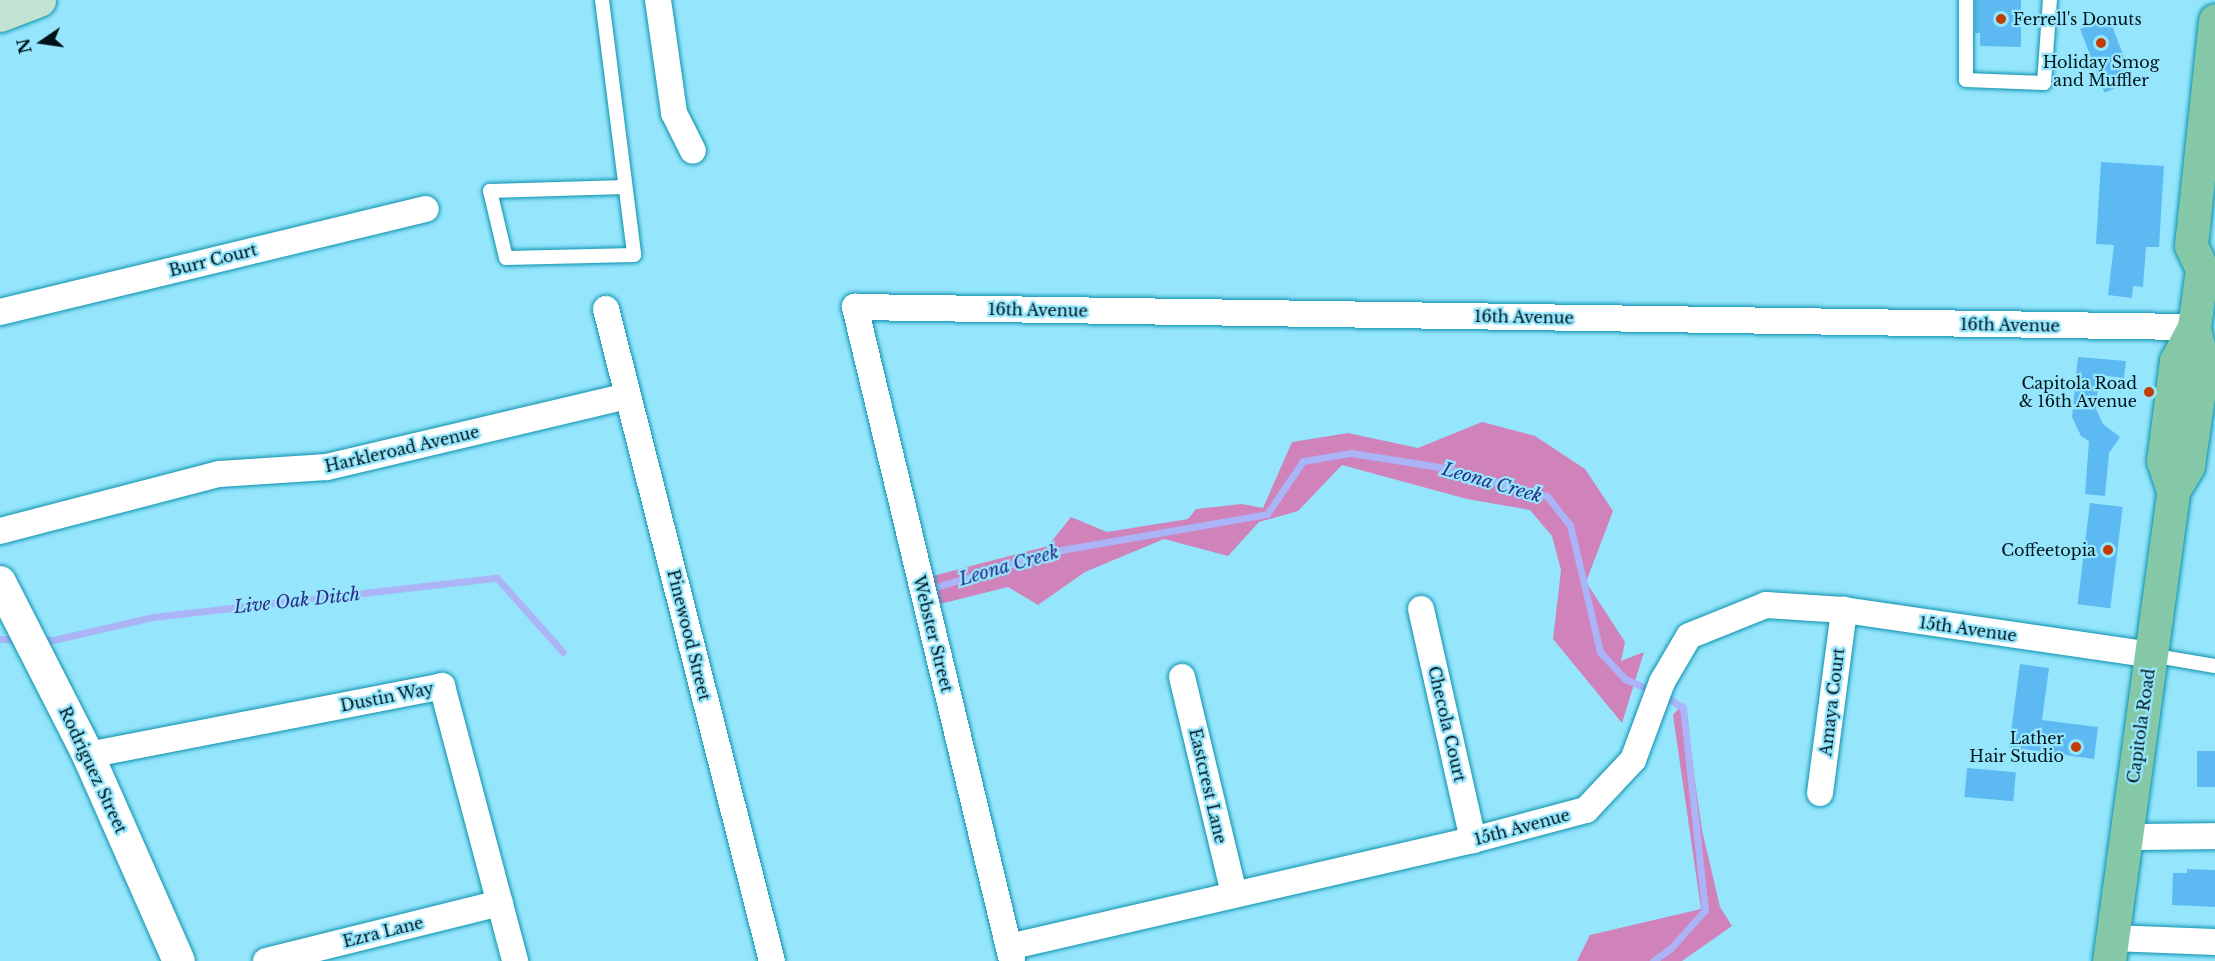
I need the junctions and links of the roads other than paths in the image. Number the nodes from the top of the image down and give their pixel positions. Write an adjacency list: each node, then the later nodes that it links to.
1 (39, 0): 6 (main road)
2 (602, 0): 9 (lane)
3 (658, 0): 8 (street)
4 (1966, 0): 5 (lane)
5 (2050, 0)
6 (0, 15)
7 (2215, 20): 11 (main road, Capitola Road)
8 (693, 151)
9 (626, 188): 9 (lane)
10 (426, 209): 14 (street, Burr Court)
11 (2211, 265): 15 (main road, Capitola Road)
12 (855, 307): 15 (street, 16th Avenue); 35 (street, Webster Street)
13 (606, 309): 17 (street, Pinewood Street)
14 (0, 312)
15 (2194, 327): 16 (main road, Capitola Road); 18 (main road, Capitola Road)
16 (2207, 390): 18 (main road, Capitola Road)
17 (628, 396): 19 (street, Harkleroad Avenue); 39 (street, Pinewood Street)
18 (2173, 491): 23 (main road, Capitola Road)
19 (0, 531)
20 (0, 582): 26 (street, Rodriguez Street)
21 (1421, 609): 30 (street, Checola Court)
22 (1844, 610): 23 (street, 15th Avenue); 27 (street, Amaya Court); 30 (street, 15th Avenue)
23 (2151, 655): 24 (lane); 29 (main road, Capitola Road)
24 (2215, 666)
25 (1182, 677): 31 (street, Eastcrest Lane)
26 (88, 755): 32 (street, Dustin Way); 36 (street, Rodriguez Street)
27 (1820, 793)
28 (2215, 836): 29 (street)
29 (2126, 837): 34 (main road, Capitola Road)
30 (1473, 840): 31 (street, 15th Avenue)
31 (1234, 894): 35 (street, 15th Avenue)
32 (500, 903): 37 (street, Ezra Lane); 38 (street, Dustin Way)
33 (2215, 942): 34 (street)
34 (2111, 950)
35 (1010, 954)
36 (179, 961)
37 (266, 961)
38 (515, 961)
39 (772, 961)

